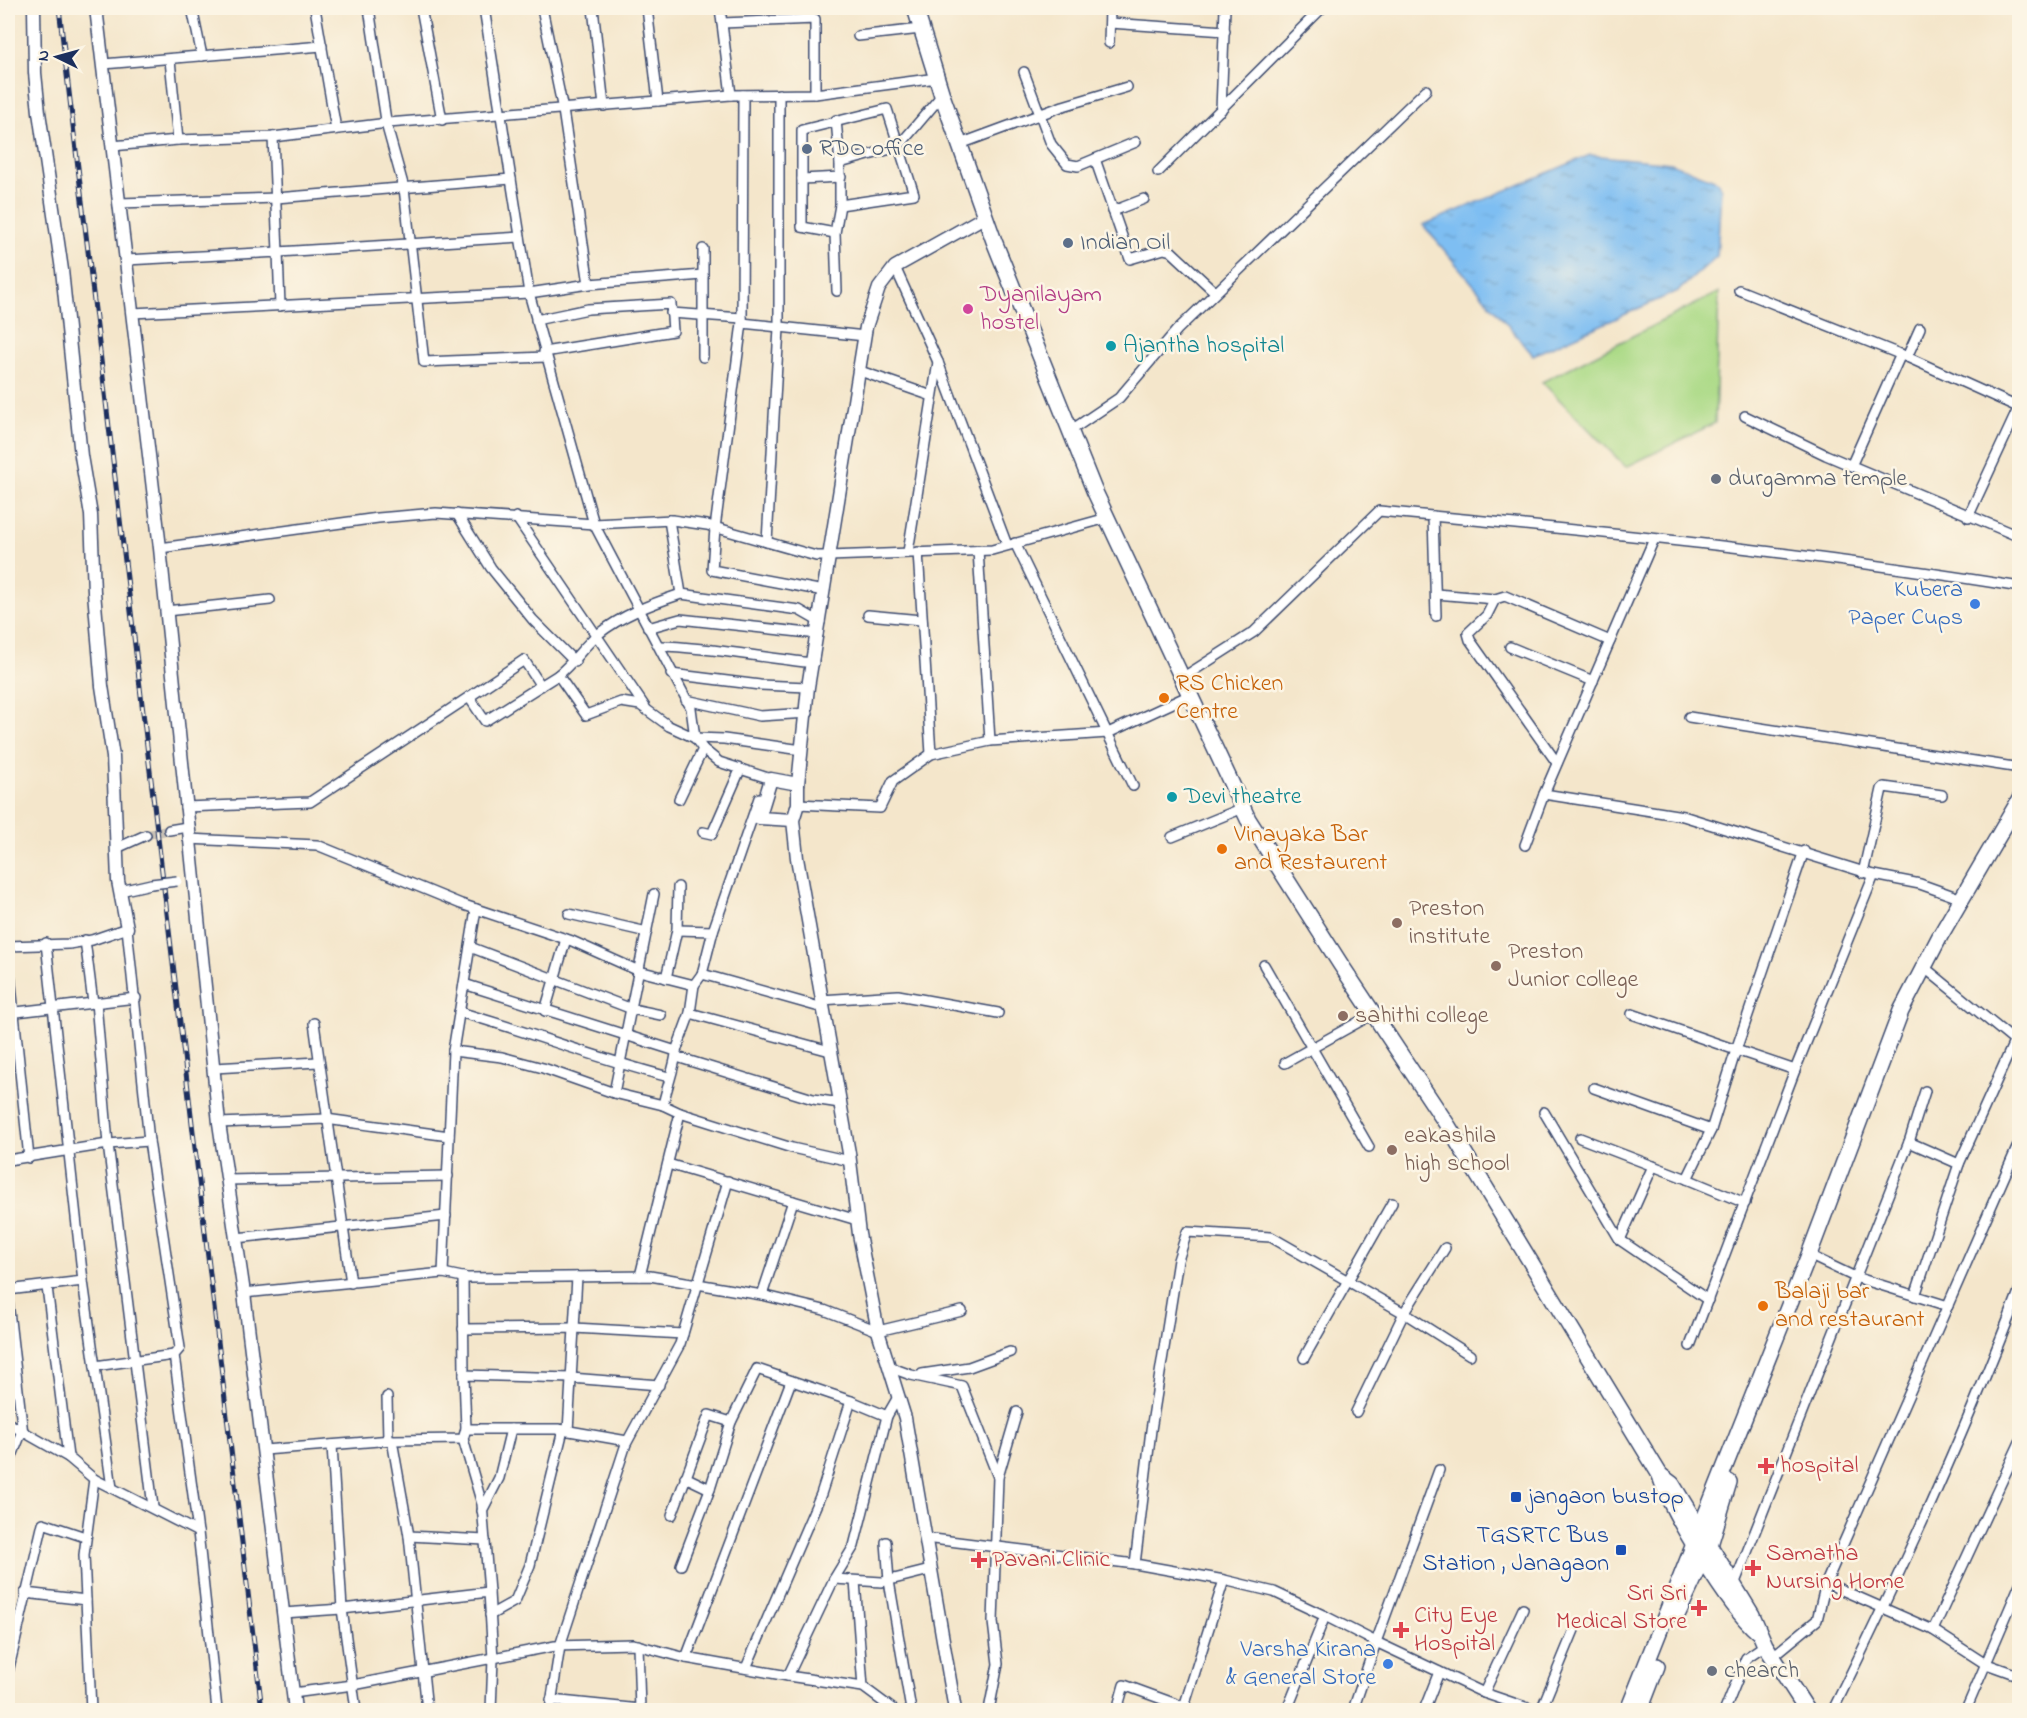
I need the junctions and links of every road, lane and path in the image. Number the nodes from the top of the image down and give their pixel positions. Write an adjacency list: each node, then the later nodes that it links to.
1 (34, 8): 171 (street)
2 (96, 8): 25 (street)
3 (192, 8): 23 (street)
4 (316, 8): 22 (street)
5 (369, 8): 43 (street)
6 (421, 8): 41 (street)
7 (484, 8): 39 (street)
8 (542, 8): 37 (street)
9 (593, 8): 36 (street)
10 (646, 8): 35 (street)
11 (720, 8): 16 (street)
12 (915, 8): 18 (main road)
13 (1110, 8): 17 (street)
14 (1226, 8): 19 (street)
15 (1322, 8): 38 (street)
16 (722, 23): 31 (street); 32 (street)
17 (1110, 23): 19 (street); 21 (street)
18 (921, 29): 20 (street); 27 (main road)
19 (1224, 31): 38 (street)
20 (858, 36)
21 (1109, 43)
22 (322, 46): 23 (street); 44 (street)
23 (202, 56): 24 (street)
24 (170, 60): 25 (street); 46 (street)
25 (103, 64): 49 (street)
26 (1024, 72): 40 (street)
27 (937, 78): 31 (street); 34 (main road)
28 (1127, 87): 40 (street)
29 (1426, 90): 75 (street)
30 (779, 94): 31 (street); 33 (street); 84 (street)
31 (815, 94)
32 (731, 95): 33 (street); 35 (street)
33 (743, 95): 83 (street)
34 (942, 95): 48 (main road); 50 (street)
35 (658, 101): 36 (street)
36 (604, 106): 37 (street)
37 (563, 110): 39 (street); 72 (street)
38 (1221, 110): 53 (street)
39 (501, 115): 41 (street); 55 (street)
40 (1040, 115): 48 (street); 51 (street)
41 (442, 120): 43 (street)
42 (836, 120): 50 (street); 52 (street); 56 (street)
43 (388, 123): 44 (street); 57 (street)
44 (336, 129): 45 (street)
45 (273, 138): 46 (street); 58 (street)
46 (178, 140): 49 (street)
47 (1136, 142): 51 (street)
48 (960, 144): 63 (main road)
49 (112, 146): 60 (street)
50 (898, 147): 52 (street); 61 (street)
51 (1095, 159): 62 (street)
52 (840, 163): 54 (street)
53 (1158, 172)
54 (841, 177): 56 (street); 61 (street)
55 (511, 179): 57 (street); 65 (street)
56 (802, 179): 64 (street)
57 (404, 188): 58 (street); 66 (street)
58 (276, 198): 60 (street); 68 (street)
59 (1144, 199): 62 (street)
60 (119, 203): 69 (street)
61 (840, 205): 64 (street)
62 (1113, 210): 75 (street)
63 (986, 216): 70 (street); 95 (main road)
64 (835, 233): 74 (street)
65 (520, 237): 66 (street); 76 (street)
66 (411, 244): 68 (street); 77 (street)
67 (703, 249): 71 (street)
68 (278, 252): 69 (street); 78 (street)
69 (126, 260): 79 (street)
70 (895, 267): 86 (street); 90 (street)
71 (703, 274): 72 (street); 81 (street)
72 (589, 284): 76 (street)
73 (1739, 290): 88 (street)
74 (837, 291)
75 (1215, 292): 95 (street)
76 (529, 293): 77 (street); 82 (street)
77 (419, 299): 78 (street); 87 (street)
78 (280, 306): 79 (street)
79 (132, 313): 109 (street)
80 (671, 313): 81 (street); 82 (street); 87 (street)
81 (703, 316): 83 (street); 89 (street)
82 (536, 320): 87 (street)
83 (742, 321): 84 (street); 104 (street)
84 (779, 328): 86 (street); 107 (street)
85 (1920, 328): 88 (street)
86 (865, 336): 91 (street)
87 (545, 354): 103 (street)
88 (1904, 356): 93 (street); 96 (street)
89 (703, 357)
90 (938, 362): 92 (street); 108 (street)
91 (860, 371): 92 (street); 112 (street)
92 (932, 396): 111 (street)
93 (2019, 407): 99 (street)
94 (1745, 416): 96 (street)
95 (1070, 431): 101 (main road)
96 (1851, 466): 99 (street)
97 (458, 514): 100 (street); 109 (street); 130 (street)
98 (1433, 516): 106 (street); 116 (street); 134 (street)
99 (1968, 516): 105 (street)
100 (516, 517): 103 (street); 126 (street)
101 (1107, 518): 108 (street); 134 (main road)
102 (669, 520): 103 (street); 104 (street); 115 (street)
103 (594, 524): 119 (street)
104 (715, 528): 107 (street); 114 (street)
105 (2019, 537)
106 (1654, 538): 113 (street); 127 (street)
107 (767, 542): 112 (street)
108 (1011, 544): 110 (street); 144 (street)
109 (160, 548): 120 (street)
110 (978, 550): 111 (street); 146 (street)
111 (913, 552): 112 (street); 123 (street)
112 (830, 556): 114 (street)
113 (2019, 587)
114 (824, 591): 125 (street)
115 (681, 594): 119 (street); 125 (street)
116 (1436, 594): 117 (street); 122 (street)
117 (1495, 599): 127 (street); 150 (street)
118 (270, 600): 120 (street)
119 (639, 608): 124 (street); 126 (street)
120 (166, 611): 161 (street)
121 (868, 615): 123 (street)
122 (1436, 616)
123 (921, 620): 149 (street)
124 (648, 628): 125 (street); 128 (street)
125 (819, 628): 131 (street)
126 (596, 636): 130 (street); 141 (street)
127 (1610, 640): 135 (street)
128 (660, 646): 131 (street); 132 (street)
129 (1510, 647): 135 (street)
130 (575, 662): 133 (street)
131 (814, 663): 137 (street)
132 (671, 674): 137 (street); 140 (street)
133 (558, 675): 136 (street); 141 (street)
134 (1182, 678): 138 (main road)
135 (1593, 681): 150 (street)
136 (541, 686): 139 (street); 139 (street)
137 (808, 687): 142 (street)
138 (1190, 695): 144 (street); 162 (main road)
139 (469, 697): 161 (street)
140 (686, 700): 142 (street); 145 (street)
141 (648, 711): 145 (street)
142 (807, 713): 148 (street)
143 (1689, 717): 151 (street)
144 (1108, 733): 146 (street); 155 (street)
145 (695, 738): 147 (street); 148 (street)
146 (990, 741): 149 (street)
147 (703, 749): 152 (street); 158 (street)
148 (802, 750): 154 (street)
149 (931, 754): 160 (street)
150 (1557, 763): 156 (street)
151 (2019, 768)
152 (740, 770): 153 (street); 166 (street)
153 (769, 778): 154 (street); 164 (street); 185 (street)
154 (798, 784): 160 (street)
155 (1133, 786)
156 (1544, 794): 170 (street); 172 (street)
157 (1942, 795): 173 (street)
158 (679, 799)
159 (2019, 799): 179 (main road)
160 (798, 804): 164 (street)
161 (185, 807): 167 (street)
162 (1243, 808): 169 (street); 210 (main road)
163 (2019, 819): 194 (main road)
164 (793, 820): 202 (street)
165 (169, 830): 167 (street)
166 (703, 832)
167 (188, 833): 175 (street); 180 (street)
168 (146, 835): 171 (street)
169 (1172, 837)
170 (1525, 845)
171 (117, 848): 177 (street)
172 (1804, 852): 173 (street); 217 (street)
173 (1863, 873): 174 (street)
174 (1874, 875): 179 (street); 225 (street)
175 (193, 879): 177 (street, bridge); 224 (street)
176 (678, 887): 183 (street)
177 (120, 891): 182 (street)
178 (654, 894): 184 (street)
179 (1962, 899): 339 (main road)
180 (476, 909): 186 (street); 190 (street)
181 (569, 914): 184 (street)
182 (127, 928): 187 (street); 200 (street)
183 (677, 930): 185 (street); 196 (street)
184 (647, 932): 193 (street)
185 (713, 932): 195 (street)
186 (566, 939): 193 (street); 197 (street)
187 (86, 940): 188 (street); 201 (street)
188 (46, 943): 189 (street); 203 (street)
189 (8, 946)
190 (470, 947): 197 (street); 198 (street)
191 (8, 956): 207 (street)
192 (1264, 965): 216 (street)
193 (639, 971): 196 (street); 204 (street)
194 (1930, 972): 215 (street); 265 (main road)
195 (702, 974): 199 (street); 202 (street)
196 (666, 978): 199 (street)
197 (554, 980): 204 (street); 205 (street)
198 (464, 984): 205 (street); 206 (street)
199 (694, 985): 208 (street)
200 (136, 998): 201 (street); 239 (street)
201 (96, 1002): 203 (street); 242 (street)
202 (822, 1004): 209 (street); 219 (street)
203 (54, 1007): 207 (street); 244 (street)
204 (632, 1009): 212 (street); 214 (street)
205 (545, 1011): 214 (street)
206 (459, 1012): 218 (street); 223 (street)
207 (11, 1013): 245 (street)
208 (690, 1013): 219 (street); 220 (street)
209 (998, 1013)
210 (1373, 1014): 216 (street); 339 (main road)
211 (1632, 1014): 217 (street)
212 (661, 1016)
213 (314, 1023): 221 (street)
214 (625, 1037): 220 (street); 223 (street)
215 (2017, 1044): 249 (street)
216 (1312, 1049): 222 (street); 243 (street)
217 (1736, 1050): 225 (street); 236 (street)
218 (453, 1051): 229 (street); 237 (street)
219 (830, 1051): 230 (street)
220 (676, 1054): 226 (street); 230 (street)
221 (318, 1062): 224 (street); 234 (street)
222 (1285, 1063)
223 (621, 1065): 226 (street); 229 (street)
224 (214, 1068): 235 (street)
225 (1796, 1070): 258 (street)
226 (669, 1077): 231 (street)
227 (1594, 1088): 236 (street)
228 (1925, 1091): 241 (street)
229 (614, 1093): 231 (street)
230 (840, 1103): 247 (street)
231 (663, 1105): 233 (street)
232 (1544, 1112): 263 (street)
233 (680, 1113): 247 (street); 248 (street)
234 (326, 1119): 235 (street); 237 (street); 252 (street)
235 (219, 1123): 254 (street)
236 (1711, 1130): 253 (street)
237 (449, 1136): 251 (street)
238 (1580, 1138): 250 (street)
239 (149, 1141): 242 (street); 293 (street)
240 (2019, 1141): 283 (street)
241 (1909, 1142): 249 (street); 270 (street)
242 (108, 1144): 244 (street); 296 (street)
243 (1369, 1148)
244 (69, 1151): 245 (street); 271 (street)
245 (29, 1158): 246 (street)
246 (8, 1160)
247 (850, 1161): 260 (street)
248 (668, 1164): 255 (street); 267 (street)
249 (1959, 1164): 280 (street)
250 (1653, 1166): 253 (street); 263 (street)
251 (448, 1176): 252 (street); 259 (street)
252 (334, 1178): 254 (street); 261 (street)
253 (1687, 1179): 258 (street)
254 (227, 1180): 262 (street)
255 (728, 1181): 256 (street); 274 (street)
256 (793, 1201): 260 (street); 279 (street)
257 (1392, 1203): 272 (street)
258 (1745, 1203): 281 (street)
259 (446, 1216): 261 (street); 266 (street)
260 (857, 1220): 289 (street)
261 (342, 1229): 262 (street); 273 (street)
262 (236, 1238): 278 (street)
263 (1620, 1240): 281 (street)
264 (1445, 1248): 285 (street)
265 (1815, 1258): 270 (street); 339 (main road)
266 (443, 1273): 268 (street); 273 (street)
267 (640, 1276): 269 (street); 274 (street)
268 (463, 1277): 269 (street); 288 (street)
269 (577, 1277): 287 (street)
270 (1855, 1277): 280 (street); 350 (street)
271 (83, 1281): 275 (street); 297 (street)
272 (1347, 1282): 285 (street); 295 (street); 341 (street)
273 (351, 1283): 278 (street)
274 (699, 1284): 279 (street); 290 (street)
275 (47, 1287): 277 (street); 322 (street)
276 (2019, 1289): 286 (street)
277 (8, 1290)
278 (244, 1293): 321 (street)
279 (762, 1295): 289 (street)
280 (1916, 1296): 283 (street)
281 (1708, 1300): 291 (street)
282 (8, 1302): 315 (street)
283 (1948, 1306): 348 (street)
284 (962, 1311): 289 (street)
285 (1404, 1312): 294 (street); 308 (street)
286 (2015, 1316): 357 (street)
287 (574, 1328): 288 (street); 290 (street); 301 (street)
288 (463, 1329): 299 (street)
289 (878, 1331): 298 (street)
290 (683, 1334): 303 (street)
291 (1690, 1346)
292 (1010, 1352): 300 (street)
293 (174, 1355): 296 (street); 333 (street)
294 (1470, 1355)
295 (1304, 1358)
296 (135, 1361): 297 (street); 330 (street)
297 (95, 1366): 328 (street)
298 (889, 1367): 300 (street); 305 (street)
299 (464, 1375): 301 (street); 312 (street)
300 (911, 1375): 325 (street)
301 (571, 1378): 303 (street); 314 (street)
302 (790, 1381): 306 (street); 310 (street); 367 (street)
303 (659, 1385): 318 (street)
304 (387, 1397): 317 (street)
305 (898, 1397): 309 (street); 336 (street)
306 (851, 1401): 309 (street); 370 (street)
307 (1017, 1412): 325 (street)
308 (1356, 1412)
309 (887, 1416): 344 (street)
310 (731, 1422): 326 (street); 329 (street)
311 (8, 1424): 315 (street)
312 (466, 1429): 313 (street); 316 (street)
313 (511, 1429): 314 (street); 331 (street)
314 (565, 1430): 318 (street); 359 (street)
315 (22, 1432): 322 (street); 323 (street)
316 (464, 1439): 317 (street); 331 (street)
317 (390, 1440): 320 (street); 334 (street)
318 (627, 1441): 366 (street)
319 (2019, 1442): 362 (street)
320 (332, 1445): 321 (street); 355 (street)
321 (264, 1450): 358 (street)
322 (68, 1457): 327 (street)
323 (8, 1466)
324 (1439, 1470): 363 (street)
325 (998, 1477): 340 (street)
326 (685, 1478): 329 (street); 332 (street)
327 (94, 1479): 328 (street); 335 (street)
328 (112, 1488): 330 (street)
329 (710, 1489): 342 (street)
330 (153, 1507): 333 (street)
331 (482, 1511): 337 (street)
332 (672, 1515)
333 (198, 1532): 383 (street)
334 (409, 1536): 337 (street); 354 (street)
335 (85, 1537): 352 (street); 353 (street)
336 (925, 1538): 340 (street); 343 (street)
337 (485, 1540): 351 (street)
338 (886, 1542): 347 (street)
339 (1702, 1544): 350 (main road); 364 (main road); 400 (main road); 401 (main road)
340 (995, 1545): 341 (street); 393 (street)
341 (1135, 1564): 345 (street)
342 (681, 1565)
343 (930, 1570): 347 (street); 392 (street)
344 (834, 1580): 346 (street); 374 (street)
345 (1224, 1580): 360 (street); 381 (street)
346 (855, 1581): 347 (street); 377 (street)
347 (889, 1581): 391 (street)
348 (1826, 1583): 357 (street); 364 (street)
349 (2019, 1584): 369 (street)
350 (1734, 1585): 364 (main road)
351 (489, 1592): 354 (street); 359 (street)
352 (25, 1593): 353 (street); 371 (street)
353 (86, 1600): 382 (street)
354 (414, 1601): 355 (street); 372 (street)
355 (342, 1609): 358 (street); 376 (street)
356 (1523, 1609): 379 (street)
357 (1883, 1609): 362 (street); 404 (street)
358 (283, 1613): 378 (street)
359 (490, 1615): 368 (street)
360 (1325, 1616): 363 (street); 395 (street)
361 (1574, 1630): 399 (street)
362 (1933, 1630): 369 (street)
363 (1376, 1642): 373 (street); 396 (street)
364 (1765, 1644): 402 (street); 403 (main road)
365 (638, 1645): 366 (street); 367 (street); 389 (street)
366 (560, 1646): 368 (street); 380 (street)
367 (686, 1658): 370 (street)
368 (493, 1659): 372 (street); 387 (street)
369 (1984, 1663): 375 (street); 405 (street)
370 (746, 1668): 374 (street)
371 (8, 1672)
372 (421, 1672): 376 (street); 386 (street)
373 (1439, 1672): 379 (street); 397 (street)
374 (788, 1676): 377 (street)
375 (2019, 1676)
376 (353, 1685): 378 (street); 385 (street)
377 (863, 1687): 390 (street)
378 (293, 1693): 384 (street)
379 (1484, 1693): 398 (street)
380 (551, 1700): 388 (street); 389 (street)
381 (1187, 1709): 394 (street)
382 (91, 1710)
383 (217, 1710)
384 (295, 1710)
385 (356, 1710)
386 (427, 1710)
387 (491, 1710)
388 (550, 1710)
389 (640, 1710)
390 (894, 1710)
391 (911, 1710)
392 (955, 1710)
393 (989, 1710)
394 (1117, 1710)
395 (1287, 1710)
396 (1353, 1710)
397 (1424, 1710)
398 (1528, 1710)
399 (1541, 1710)
400 (1628, 1710)
401 (1640, 1710)
402 (1725, 1710)
403 (1807, 1710)
404 (1833, 1710)
405 (1966, 1710)

